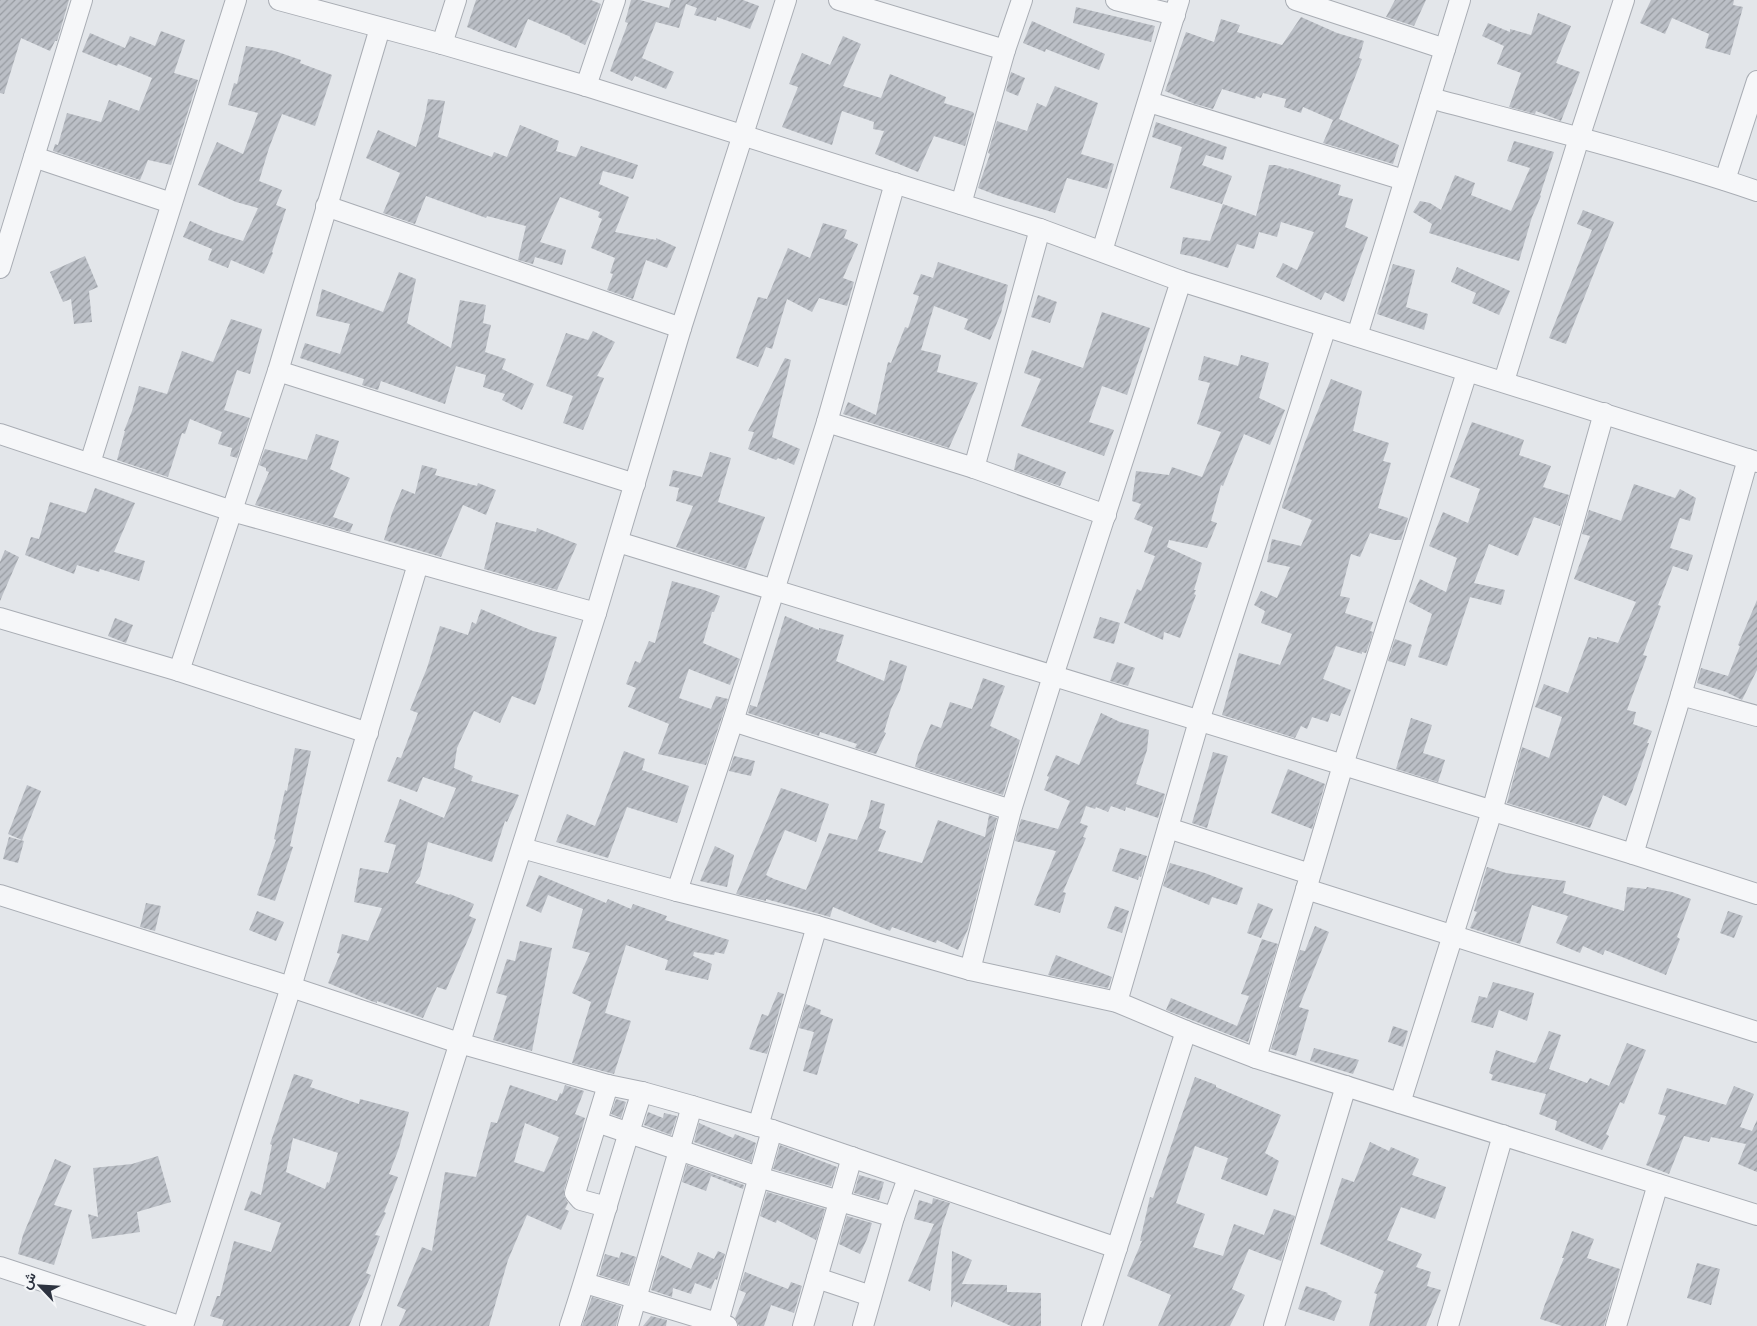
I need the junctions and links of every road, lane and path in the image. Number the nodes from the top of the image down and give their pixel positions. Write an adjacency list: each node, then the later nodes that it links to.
1 (82, 0): 26 (street)
2 (236, 0): 31 (street)
3 (279, 0): 13 (street)
4 (456, 0): 17 (street)
5 (616, 0): 21 (street)
6 (786, 0): 24 (street)
7 (839, 0): 19 (street)
8 (1022, 0): 19 (street)
9 (1116, 0): 15 (street)
10 (1296, 0): 14 (street)
11 (1460, 0): 18 (street)
12 (1624, 0): 25 (street)
13 (303, 3): 16 (street)
14 (1320, 3): 18 (street)
15 (1177, 7): 23 (street)
16 (380, 28): 17 (street); 33 (street)
17 (442, 44): 21 (street)
18 (1445, 49): 22 (street)
19 (1005, 50): 32 (street)
20 (1757, 81): 28 (street)
21 (586, 86): 24 (street)
22 (1430, 98): 25 (street); 27 (street)
23 (1148, 102): 27 (street); 35 (street)
24 (742, 135): 29 (street); 39 (street)
25 (1579, 138): 28 (street); 43 (street)
26 (34, 156): 31 (street); 36 (street)
27 (1404, 180): 40 (street)
28 (1725, 180): 30 (street)
29 (895, 183): 32 (street); 45 (street)
30 (1757, 191)
31 (171, 202): 48 (street)
32 (961, 204): 34 (street)
33 (326, 206): 39 (street); 41 (street)
34 (1040, 229): 35 (street); 49 (street)
35 (1102, 251): 37 (street)
36 (0, 268)
37 (1181, 281): 38 (street); 52 (street)
38 (1326, 327): 40 (street); 63 (street)
39 (681, 328): 50 (street)
40 (1357, 336): 42 (street)
41 (278, 371): 50 (street); 51 (street)
42 (1467, 372): 43 (street); 65 (street)
43 (1504, 381): 44 (street)
44 (1604, 412): 47 (street); 67 (street)
45 (827, 422): 49 (street); 55 (street)
46 (0, 434): 48 (street)
47 (1752, 460): 60 (street)
48 (90, 462): 51 (street)
49 (974, 468): 52 (street)
50 (635, 484): 53 (street)
51 (232, 511): 54 (street); 58 (street)
52 (1106, 515): 59 (street)
53 (618, 542): 55 (street); 56 (street)
54 (418, 564): 56 (street); 64 (street)
55 (774, 590): 59 (street); 62 (street)
56 (596, 614): 69 (street)
57 (0, 618): 58 (street)
58 (179, 671): 64 (street)
59 (1053, 676): 63 (street); 66 (street)
60 (1681, 695): 61 (street); 70 (street)
61 (1757, 716)
62 (733, 721): 66 (street); 72 (street)
63 (1199, 721): 65 (street); 68 (street)
64 (368, 734): 78 (street)
65 (1343, 765): 67 (street); 71 (street)
66 (1011, 810): 77 (street)
67 (1492, 811): 70 (street); 76 (street)
68 (1168, 828): 71 (street); 79 (street)
69 (522, 848): 72 (street); 82 (street)
70 (1633, 854): 73 (street)
71 (1308, 882): 76 (street); 83 (street)
72 (677, 891): 75 (street)
73 (1757, 894)
74 (0, 895): 78 (street)
75 (818, 926): 77 (street); 90 (street)
76 (1453, 935): 81 (street); 87 (street)
77 (970, 970): 79 (street)
78 (291, 987): 82 (street); 111 (street)
79 (1117, 1002): 80 (street)
80 (1186, 1031): 83 (street); 102 (street)
81 (1757, 1032)
82 (459, 1043): 84 (street); 112 (street)
83 (1256, 1058): 85 (street)
84 (608, 1085): 86 (street); 89 (street)
85 (1346, 1086): 87 (street); 118 (street)
86 (642, 1092): 88 (street); 91 (street)
87 (1400, 1103): 92 (street)
88 (692, 1106): 90 (street); 93 (street)
89 (597, 1122): 91 (street); 99 (street)
90 (765, 1128): 94 (street); 95 (street)
91 (628, 1133): 93 (street); 99 (street)
92 (1503, 1135): 97 (street); 119 (street)
93 (679, 1150): 95 (street); 107 (street)
94 (852, 1157): 96 (street); 98 (street)
95 (758, 1177): 98 (street); 109 (street)
96 (908, 1178): 101 (street); 102 (street)
97 (1658, 1184): 100 (street); 120 (street)
98 (839, 1201): 101 (street); 104 (street)
99 (607, 1207): 105 (street)
100 (1757, 1215)
101 (894, 1217): 106 (street)
102 (1117, 1248): 117 (street)
103 (0, 1267): 108 (street)
104 (817, 1278): 106 (street); 115 (street)
105 (585, 1283): 107 (street); 113 (street)
106 (871, 1296): 116 (street)
107 (637, 1298): 109 (street); 114 (street)
108 (134, 1318): 110 (street)
109 (721, 1325)
110 (179, 1326)
111 (183, 1326)
112 (370, 1326)
113 (570, 1326)
114 (628, 1326)
115 (803, 1326)
116 (863, 1326)
117 (1092, 1326)
118 (1274, 1326)
119 (1448, 1326)
120 (1616, 1326)

